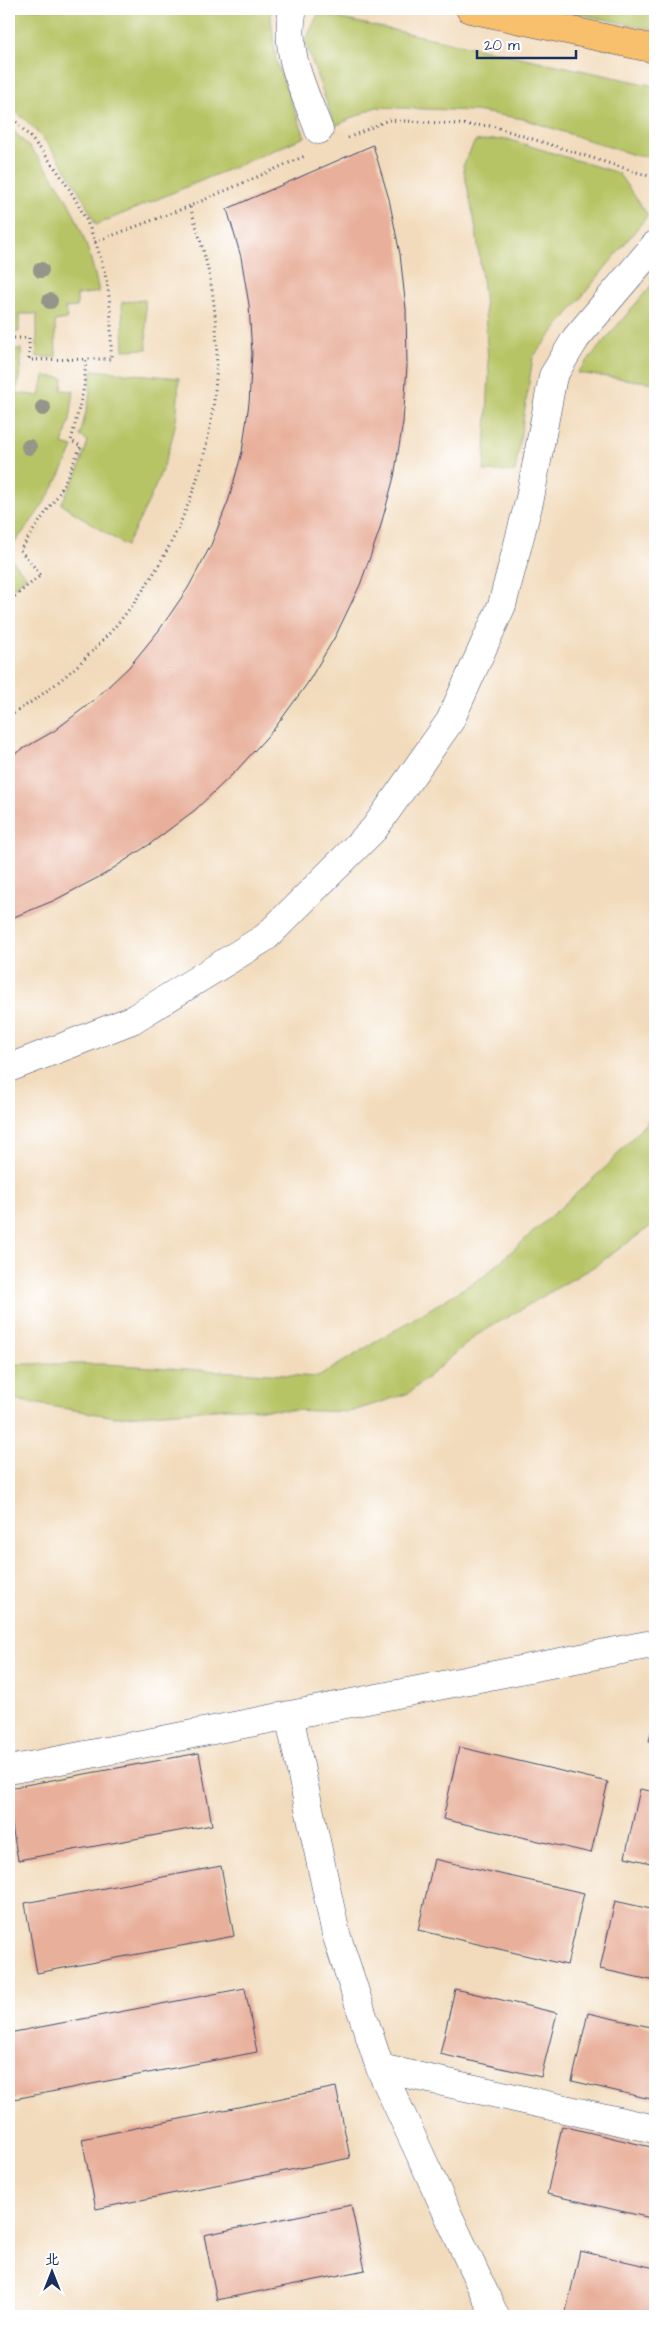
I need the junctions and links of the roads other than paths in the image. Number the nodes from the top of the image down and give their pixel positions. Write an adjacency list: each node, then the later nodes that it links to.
1 (293, 9): 4 (street)
2 (470, 9): 3 (highway)
3 (655, 49)
4 (331, 135)
5 (655, 245): 6 (street)
6 (9, 1068)
7 (655, 1647): 8 (street)
8 (289, 1715): 9 (street); 10 (street)
9 (9, 1770)
10 (380, 2068): 11 (street); 12 (street)
11 (655, 2129)
12 (495, 2316)

